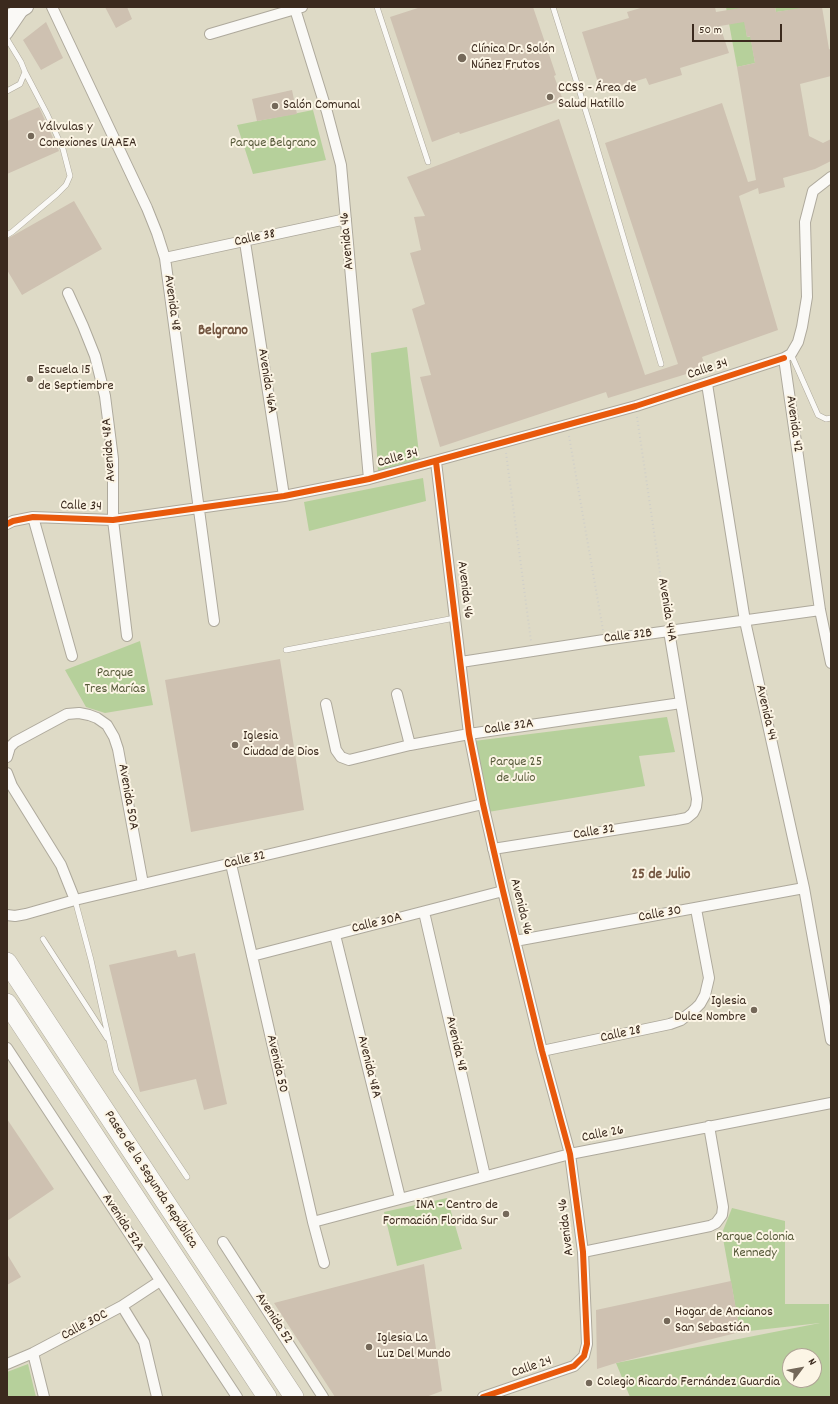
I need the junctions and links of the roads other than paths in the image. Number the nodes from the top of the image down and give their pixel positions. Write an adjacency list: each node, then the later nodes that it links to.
1 (26, 7): 6 (main road); 7 (street)
2 (52, 7): 17 (street, Avenida 48)
3 (377, 7): 12 (lane)
4 (553, 7): 20 (lane)
5 (299, 8): 8 (street); 14 (street, Avenida 46)
6 (7, 18)
7 (7, 34)
8 (210, 34)
9 (7, 39): 10 (lane)
10 (25, 72): 11 (lane); 15 (lane)
11 (7, 91)
12 (428, 162)
13 (831, 177): 19 (street)
14 (346, 219): 16 (street, Calle 38); 24 (street, Avenida 46)
15 (7, 235)
16 (245, 242): 17 (street, Calle 38); 25 (street, Avenida 46A)
17 (165, 258): 26 (street, Avenida 48)
18 (68, 294): 28 (street, Avenida 48A)
19 (787, 356): 21 (street, Calle 34); 22 (lane); 30 (street, Avenida 42)
20 (661, 364)
21 (707, 384): 23 (street, Calle 34); 33 (street, Avenida 44)
22 (831, 418)
23 (436, 462): 24 (street, Calle 34); 31 (street, Avenida 46)
24 (369, 479): 25 (street, Calle 34)
25 (284, 496): 26 (street, Calle 34)
26 (198, 509): 28 (street, Calle 34); 32 (street, Avenida 48)
27 (33, 518): 28 (street, Calle 34); 29 (street, Calle 34); 37 (street)
28 (113, 520): 35 (street, Avenida 48A)
29 (7, 524)
30 (820, 610): 33 (street, Calle 32B); 39 (street, Avenida 42)
31 (456, 618): 36 (lane); 38 (street, Avenida 46)
32 (214, 621)
33 (745, 621): 34 (street, Calle 32B); 53 (street, Avenida 44)
34 (669, 631): 38 (street, Calle 32B); 42 (street, Avenida 44A)
35 (127, 636)
36 (286, 650)
37 (72, 656)
38 (461, 662): 43 (street, Avenida 46)
39 (831, 663)
40 (397, 694): 44 (street)
41 (326, 704): 44 (street, Calle 32A)
42 (681, 704): 43 (street, Calle 32A); 49 (street, Avenida 44A)
43 (469, 734): 44 (street, Calle 32A); 48 (street, Avenida 46)
44 (410, 745)
45 (8, 754): 46 (street); 52 (street, Avenida 50A)
46 (7, 758)
47 (7, 773): 55 (street)
48 (483, 804): 50 (street, Avenida 46); 51 (street, Calle 32)
49 (693, 813): 50 (street, Calle 32)
50 (493, 849): 54 (street, Avenida 46)
51 (231, 864): 52 (street, Calle 32); 62 (street, Avenida 50)
52 (143, 884): 55 (street, Calle 32)
53 (804, 888): 56 (street, Calle 30); 65 (street, Avenida 44)
54 (503, 892): 57 (street, Calle 30A); 61 (street, Avenida 46)
55 (75, 900): 58 (street, Calle 32); 67 (lane)
56 (696, 909): 61 (street, Calle 30); 69 (street, Calle 28)
57 (424, 912): 59 (street, Calle 30A); 73 (street, Avenida 48)
58 (7, 915)
59 (335, 935): 62 (street, Calle 30A); 75 (street, Avenida 48A)
60 (43, 940): 67 (lane)
61 (515, 940): 69 (street, Avenida 46)
62 (252, 956): 76 (street, Avenida 50)
63 (7, 962): 89 (highway, Paseo de la Segunda República)
64 (7, 1003): 88 (highway, Paseo de la Segunda República)
65 (829, 1021): 66 (street, Avenida 44)
66 (831, 1040)
67 (109, 1041): 74 (lane)
68 (7, 1048): 80 (street, Avenida 52A)
69 (542, 1051): 72 (street, Avenida 46)
70 (831, 1103): 71 (street, Calle 26)
71 (709, 1126): 72 (street, Calle 26); 78 (street)
72 (570, 1154): 73 (street, Calle 26); 78 (street, Avenida 46)
73 (485, 1176): 75 (street, Calle 26)
74 (187, 1177)
75 (400, 1198): 76 (street, Calle 26)
76 (313, 1222): 79 (street, Avenida 50)
77 (223, 1242): 90 (street, Avenida 52)
78 (583, 1252): 83 (street, Avenida 46)
79 (324, 1263)
80 (160, 1281): 81 (street, Calle 30C); 87 (street, Avenida 52A)
81 (122, 1306): 82 (street, Calle 30C); 86 (street)
82 (33, 1353): 84 (street, Calle 30C); 85 (street)
83 (584, 1356): 91 (street, Calle 24)
84 (7, 1364)
85 (44, 1397)
86 (157, 1397)
87 (237, 1397)
88 (267, 1397)
89 (294, 1397)
90 (322, 1397)
91 (483, 1397)

